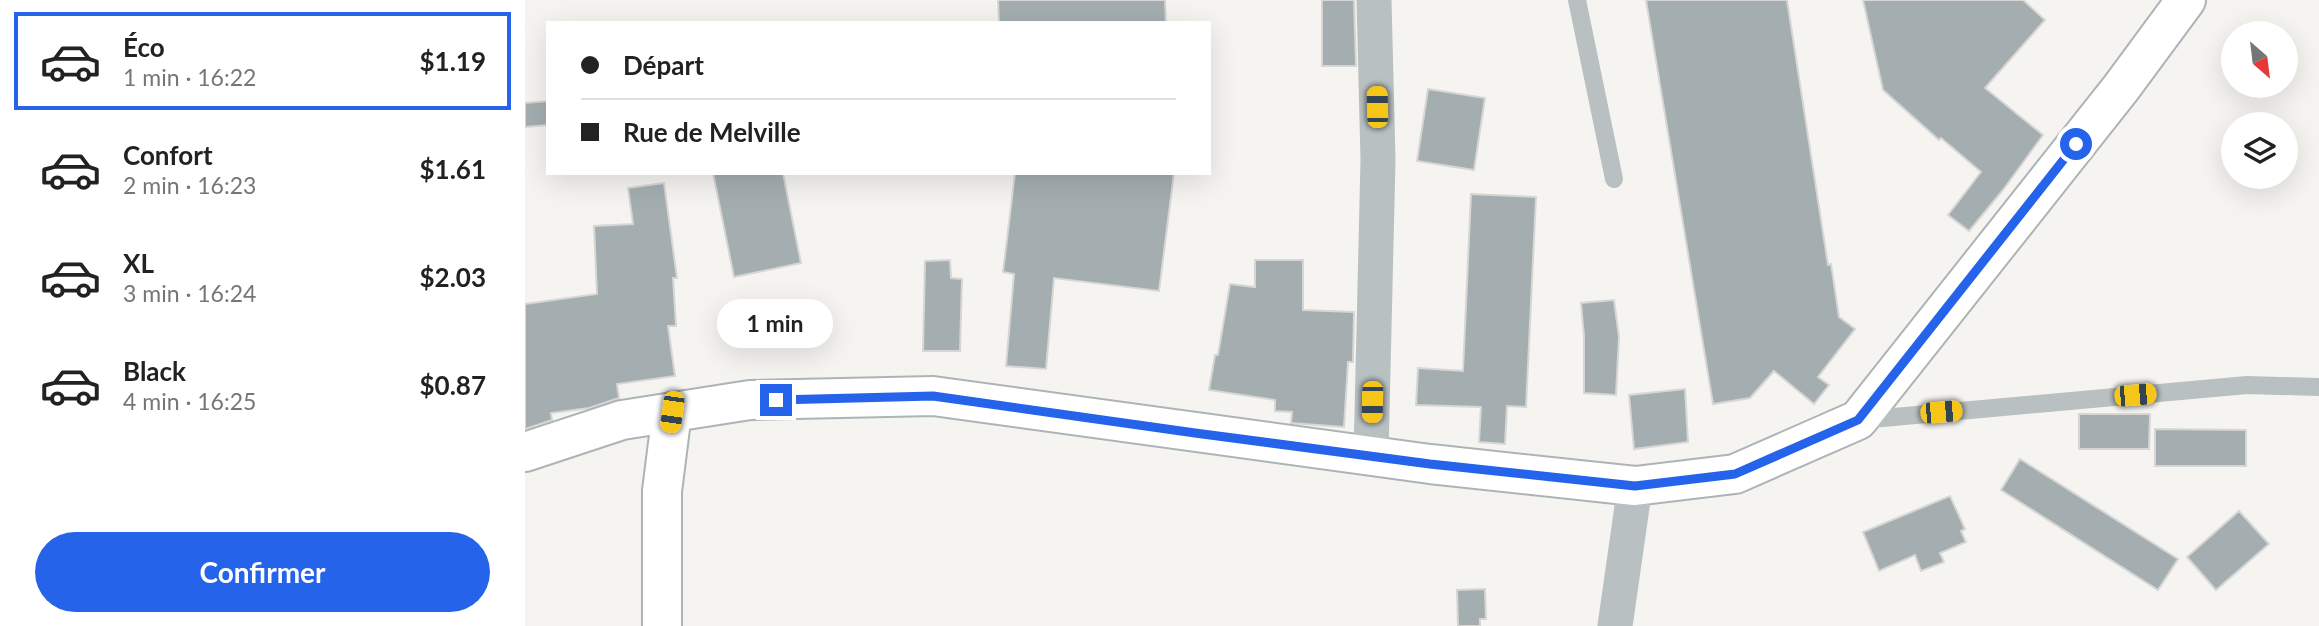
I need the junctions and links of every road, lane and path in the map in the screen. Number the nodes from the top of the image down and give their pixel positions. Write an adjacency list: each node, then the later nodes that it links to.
1 (1374, 0): 9 (street)
2 (1577, 0): 4 (lane)
3 (2186, 0): 7 (main road)
4 (1614, 179)
5 (2319, 387): 7 (lane)
6 (672, 412): 8 (main road); 9 (main road); 11 (main road)
7 (1858, 420): 10 (main road)
8 (525, 452)
9 (1371, 455): 10 (main road)
10 (1635, 486): 12 (street)
11 (662, 626)
12 (1615, 626)

